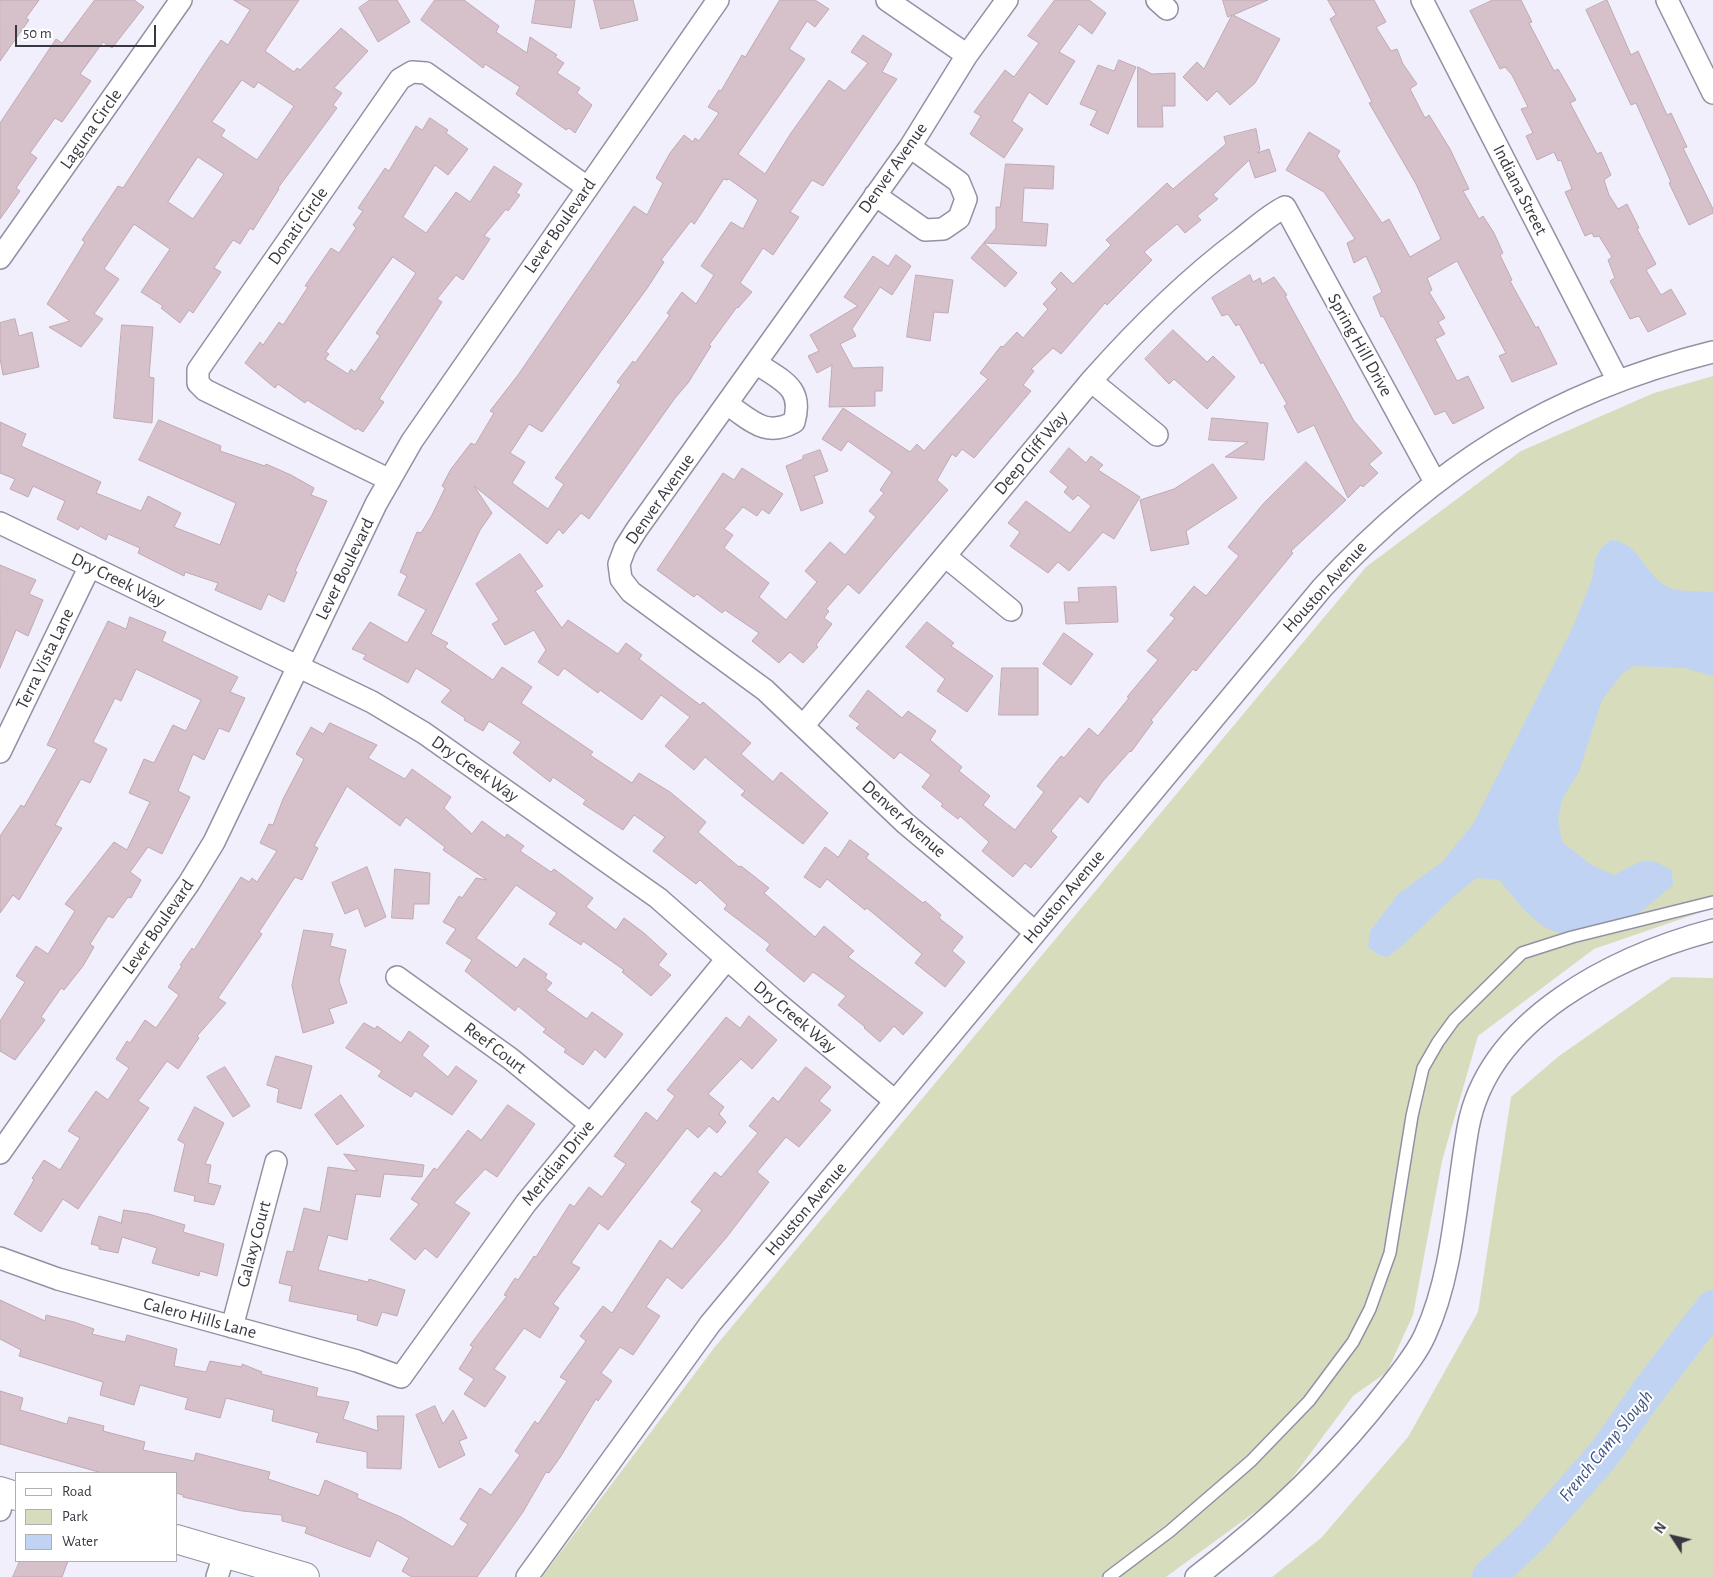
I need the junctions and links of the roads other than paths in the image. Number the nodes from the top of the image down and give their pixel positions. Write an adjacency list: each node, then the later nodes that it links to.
1 (182, 0): 13 (street, Laguna Circle)
2 (718, 0): 10 (street, Lever Boulevard)
3 (887, 0): 7 (street)
4 (1007, 0): 7 (street, Denver Avenue)
5 (1422, 0): 16 (street, Indiana Street)
6 (1667, 0): 8 (street)
7 (967, 55): 9 (street, Denver Avenue)
8 (1713, 93)
9 (910, 147): 11 (street, Denver Avenue); 11 (street)
10 (587, 187): 20 (street, Lever Boulevard); 20 (street, Donati Circle)
11 (875, 195): 15 (street, Denver Avenue)
12 (1285, 207): 17 (street, Deep Cliff Way); 21 (street, Spring Hill Drive)
13 (0, 258)
14 (1713, 352): 16 (street, Houston Avenue)
15 (756, 363): 18 (street, Denver Avenue); 18 (street)
16 (1618, 380): 21 (street, Houston Avenue)
17 (1091, 381): 19 (street); 23 (street, Deep Cliff Way)
18 (727, 404): 27 (street, Denver Avenue)
19 (1157, 436)
20 (390, 480): 26 (street, Lever Boulevard)
21 (1435, 482): 31 (street, Houston Avenue)
22 (0, 523): 24 (street, Dry Creek Way)
23 (944, 556): 25 (street); 27 (street, Deep Cliff Way)
24 (90, 566): 26 (street, Dry Creek Way); 28 (street, Terra Vista Lane)
25 (1010, 610)
26 (299, 667): 32 (street, Dry Creek Way); 36 (street, Lever Boulevard)
27 (803, 726): 31 (street, Denver Avenue)
28 (0, 752)
29 (1713, 902): 45 (lane)
30 (1713, 930): 46 (street)
31 (1035, 932): 34 (street, Houston Avenue)
32 (727, 959): 34 (street, Dry Creek Way); 35 (street, Meridian Drive)
33 (397, 977): 35 (street, Reef Court)
34 (895, 1101): 44 (street, Houston Avenue)
35 (590, 1124): 40 (street, Meridian Drive)
36 (0, 1153)
37 (276, 1162): 39 (street, Galaxy Court)
38 (0, 1258): 39 (street, Calero Hills Lane)
39 (232, 1327): 40 (street, Calero Hills Lane)
40 (401, 1377)
41 (178, 1540): 42 (street)
42 (221, 1565): 43 (street)
43 (305, 1577)
44 (527, 1577)
45 (1109, 1577)
46 (1196, 1577)

